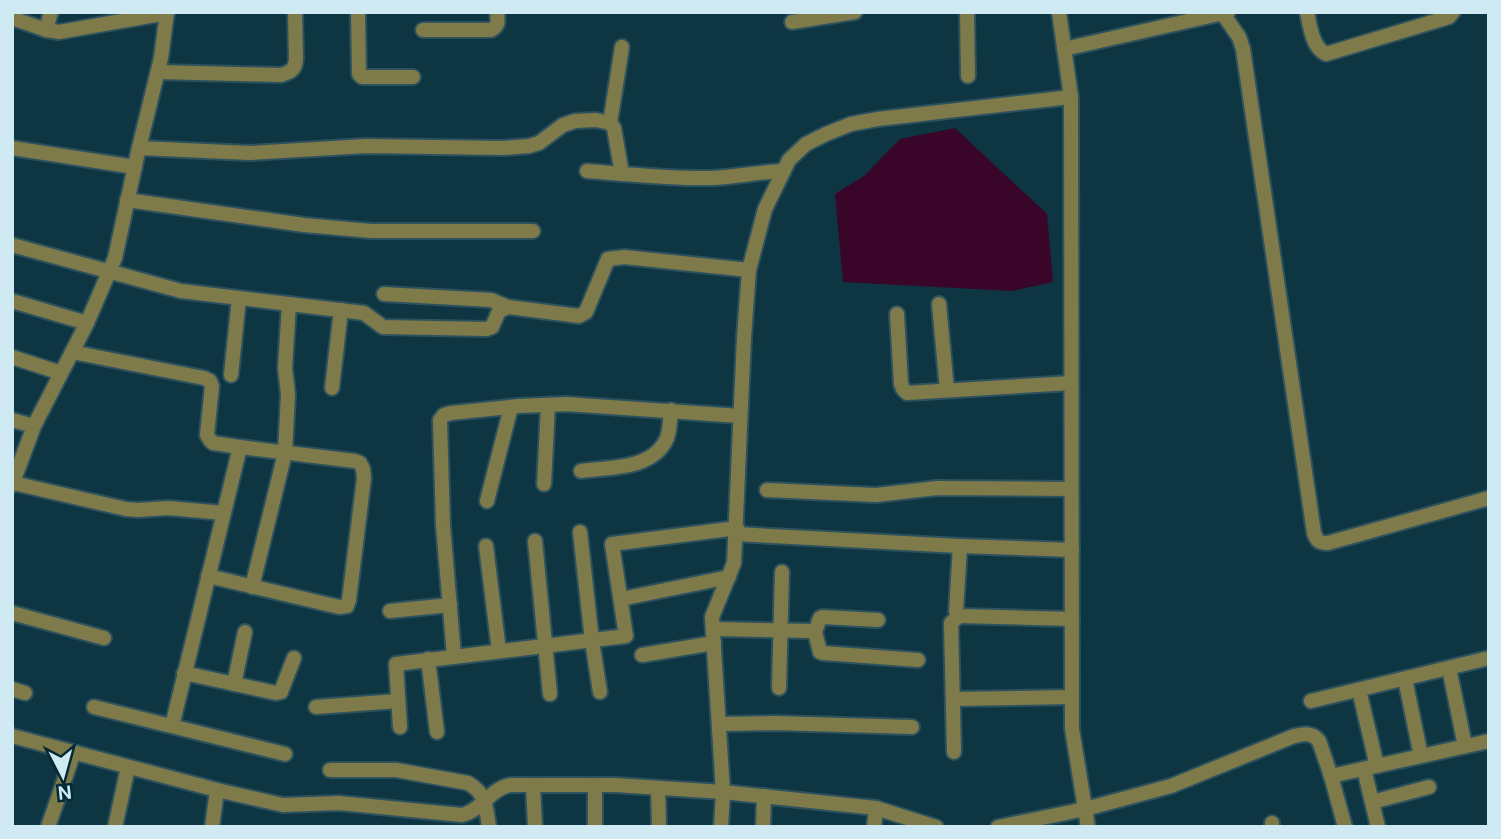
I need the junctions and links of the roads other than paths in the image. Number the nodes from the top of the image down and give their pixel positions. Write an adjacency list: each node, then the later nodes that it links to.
1 (51, 12): 14 (street)
2 (295, 12): 18 (street)
3 (358, 12): 20 (street)
4 (497, 12): 15 (street)
5 (855, 12): 13 (street)
6 (967, 12): 19 (street)
7 (1059, 12): 17 (street)
8 (1307, 12): 9 (street)
9 (1453, 12)
10 (167, 13): 14 (street); 18 (street)
11 (1225, 13): 17 (street); 63 (street)
12 (12, 18): 14 (street)
13 (792, 22)
14 (46, 30)
15 (423, 30)
16 (622, 47): 22 (street)
17 (1064, 49): 21 (street)
18 (158, 72): 24 (street)
19 (968, 76)
20 (413, 77)
21 (1071, 97): 27 (street); 47 (street)
22 (610, 123): 24 (street); 28 (street)
23 (12, 148): 25 (street)
24 (139, 148): 25 (street)
25 (135, 167): 29 (street)
26 (587, 171): 28 (street)
27 (783, 171): 28 (street); 32 (street)
28 (621, 174)
29 (127, 200): 30 (street); 33 (street)
30 (533, 231)
31 (12, 245): 33 (street)
32 (749, 270): 39 (street); 53 (street)
33 (109, 272): 35 (street); 42 (street)
34 (384, 294): 39 (street)
35 (239, 298): 37 (street); 46 (street)
36 (12, 301): 42 (street)
37 (289, 304): 40 (street); 57 (street)
38 (939, 304): 49 (street)
39 (508, 307): 40 (street)
40 (341, 310): 48 (street)
41 (897, 314): 49 (street)
42 (87, 323): 43 (street)
43 (72, 352): 45 (street); 56 (street)
44 (12, 357): 45 (street)
45 (61, 373): 55 (street)
46 (231, 375)
47 (1071, 383): 49 (street); 61 (street)
48 (332, 388)
49 (947, 390)
50 (548, 405): 51 (street); 52 (street); 60 (street)
51 (511, 407): 64 (street); 77 (street)
52 (671, 410): 53 (street); 58 (street)
53 (740, 416): 66 (street)
54 (12, 420): 55 (street)
55 (34, 426): 59 (street)
56 (240, 447): 57 (street); 65 (street)
57 (285, 453): 75 (street); 75 (street)
58 (581, 471)
59 (13, 484): 65 (street)
60 (544, 484)
61 (1072, 489): 62 (street); 71 (street)
62 (767, 490)
63 (1489, 498)
64 (488, 500)
65 (224, 513): 73 (street)
66 (737, 531): 70 (street); 74 (street); 76 (street)
67 (580, 532): 88 (street)
68 (535, 541): 89 (street)
69 (486, 546): 90 (street)
70 (960, 546): 71 (street); 80 (street)
71 (1072, 550): 81 (street)
72 (782, 572): 83 (street)
73 (208, 576): 75 (street); 98 (street)
74 (729, 577): 76 (street); 86 (street)
75 (252, 587)
76 (621, 599): 88 (street)
77 (450, 605): 78 (street); 92 (street)
78 (390, 611)
79 (12, 613): 87 (street)
80 (959, 616): 81 (street); 106 (street)
81 (1072, 619): 105 (street)
82 (878, 620): 85 (street)
83 (780, 630): 85 (street); 86 (street); 101 (street)
84 (245, 632): 100 (street)
85 (815, 632): 96 (street)
86 (713, 636): 91 (street); 111 (street)
87 (104, 638)
88 (592, 641): 89 (street); 103 (street)
89 (546, 646): 90 (street); 104 (street)
90 (499, 651): 92 (street)
91 (642, 655)
92 (454, 656): 95 (street)
93 (294, 658): 100 (street)
94 (1489, 658): 97 (street)
95 (428, 659): 107 (street); 115 (street)
96 (918, 660)
97 (1449, 668): 99 (street); 118 (street)
98 (184, 673): 100 (street); 112 (street)
99 (1405, 679): 102 (street); 123 (street)
100 (234, 684)
101 (779, 688)
102 (1360, 690): 108 (street); 125 (street)
103 (600, 692)
104 (550, 694)
105 (1072, 697): 106 (street); 138 (street)
106 (953, 699): 121 (street)
107 (398, 701): 110 (street); 113 (street)
108 (1311, 701)
109 (94, 707): 112 (street)
110 (316, 707)
111 (719, 724): 114 (street); 133 (street)
112 (172, 726): 122 (street)
113 (400, 727)
114 (912, 727)
115 (437, 732)
116 (15, 736): 119 (street); 120 (street)
117 (1489, 741): 118 (street)
118 (1465, 746): 123 (street)
119 (12, 752)
120 (74, 752): 124 (street); 139 (street)
121 (954, 752)
122 (285, 754)
123 (1421, 756): 125 (street)
124 (128, 767): 132 (street); 140 (street)
125 (1370, 768): 127 (street); 136 (street)
126 (330, 770): 135 (street)
127 (1331, 776): 138 (street); 152 (street)
128 (533, 786): 129 (street); 135 (street); 143 (street)
129 (594, 786): 131 (street); 144 (street)
130 (1429, 787): 136 (street)
131 (658, 788): 133 (street); 145 (street)
132 (217, 790): 135 (street); 141 (street)
133 (723, 792): 134 (street); 146 (street)
134 (764, 796): 137 (street); 147 (street)
135 (485, 800): 142 (street)
136 (1372, 802): 153 (street)
137 (876, 808): 148 (street); 149 (street)
138 (1085, 808): 150 (street); 151 (street)
139 (48, 827)
140 (116, 827)
141 (212, 827)
142 (489, 827)
143 (535, 827)
144 (595, 827)
145 (659, 827)
146 (721, 827)
147 (763, 827)
148 (874, 827)
149 (936, 827)
150 (998, 827)
151 (1088, 827)
152 (1345, 827)
153 (1378, 827)

